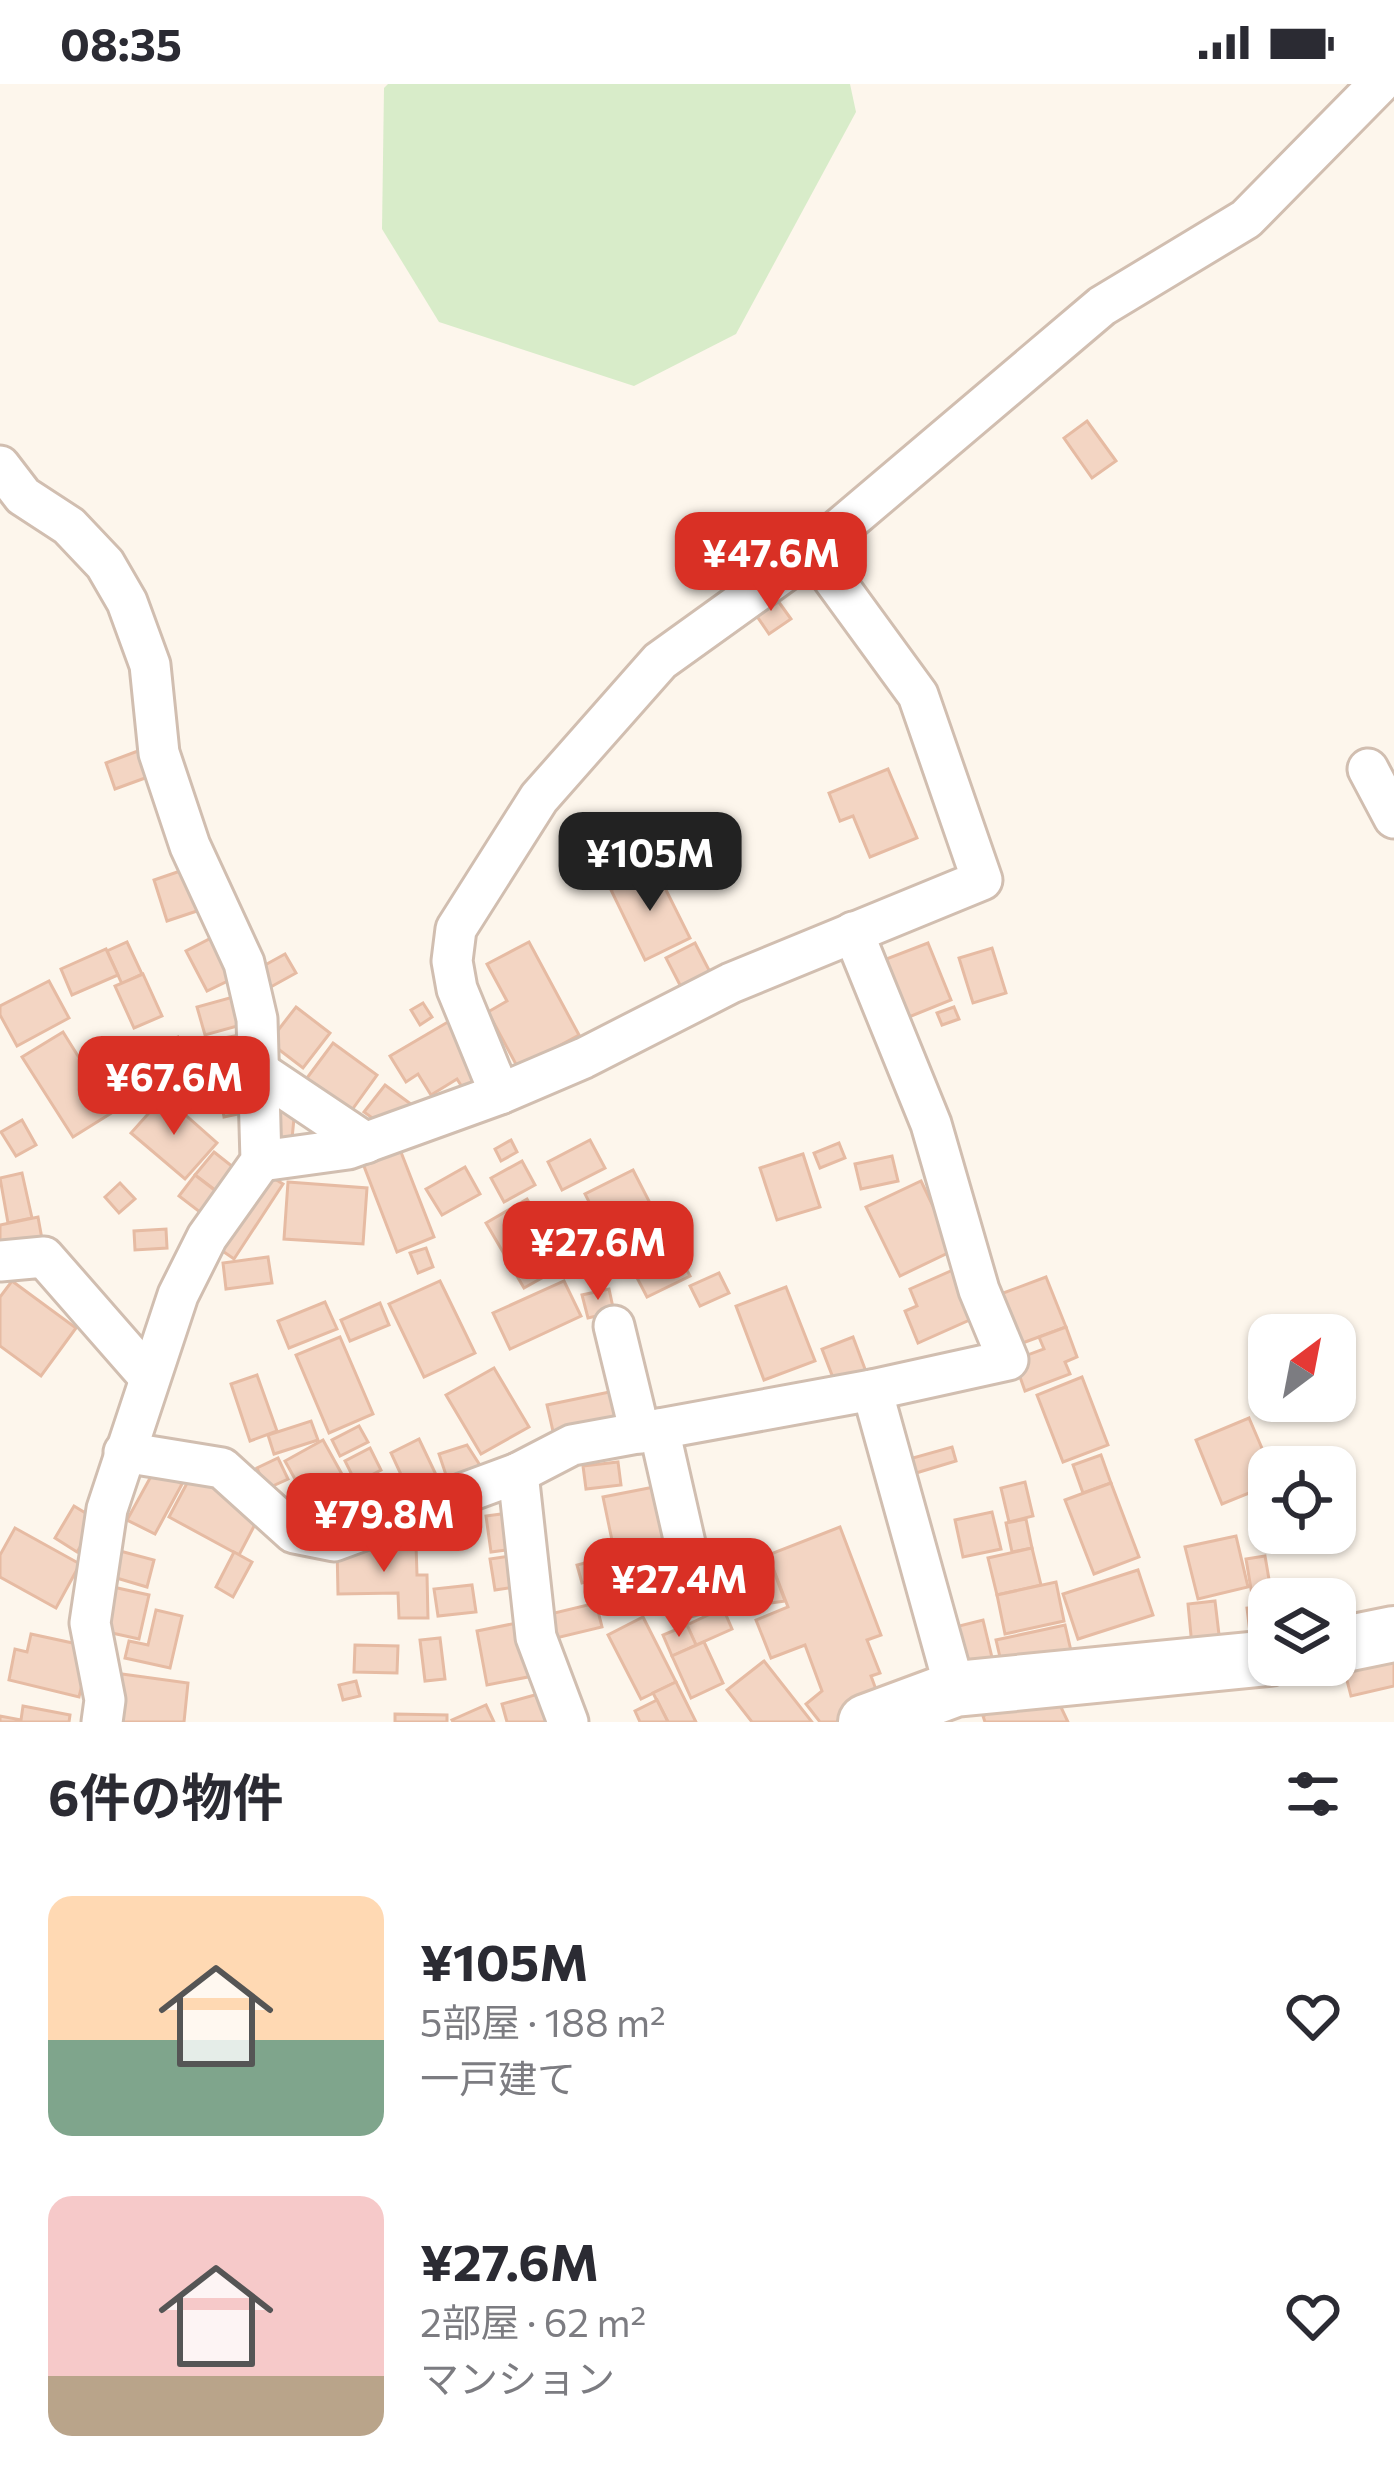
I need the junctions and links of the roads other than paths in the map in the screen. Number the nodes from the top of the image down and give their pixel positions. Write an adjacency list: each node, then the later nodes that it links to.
1 (1378, 84): 3 (street)
2 (0, 466): 7 (street)
3 (813, 551): 6 (street); 8 (street)
4 (1368, 769): 5 (street)
5 (1394, 818)
6 (853, 932): 8 (street); 14 (street)
7 (260, 1072): 9 (street); 10 (street)
8 (500, 1094): 9 (street)
9 (366, 1143): 10 (street)
10 (261, 1161): 13 (street)
11 (0, 1261): 13 (street)
12 (614, 1327): 15 (street)
13 (149, 1377): 16 (street)
14 (872, 1390): 15 (street); 22 (street)
15 (649, 1431): 17 (street); 18 (street)
16 (124, 1452): 17 (street); 23 (street)
17 (518, 1473): 24 (street)
18 (692, 1574)
19 (1394, 1634): 20 (main road)
20 (1356, 1642)
21 (1248, 1660): 22 (main road)
22 (955, 1689): 25 (main road)
23 (102, 1722)
24 (568, 1722)
25 (866, 1722)

